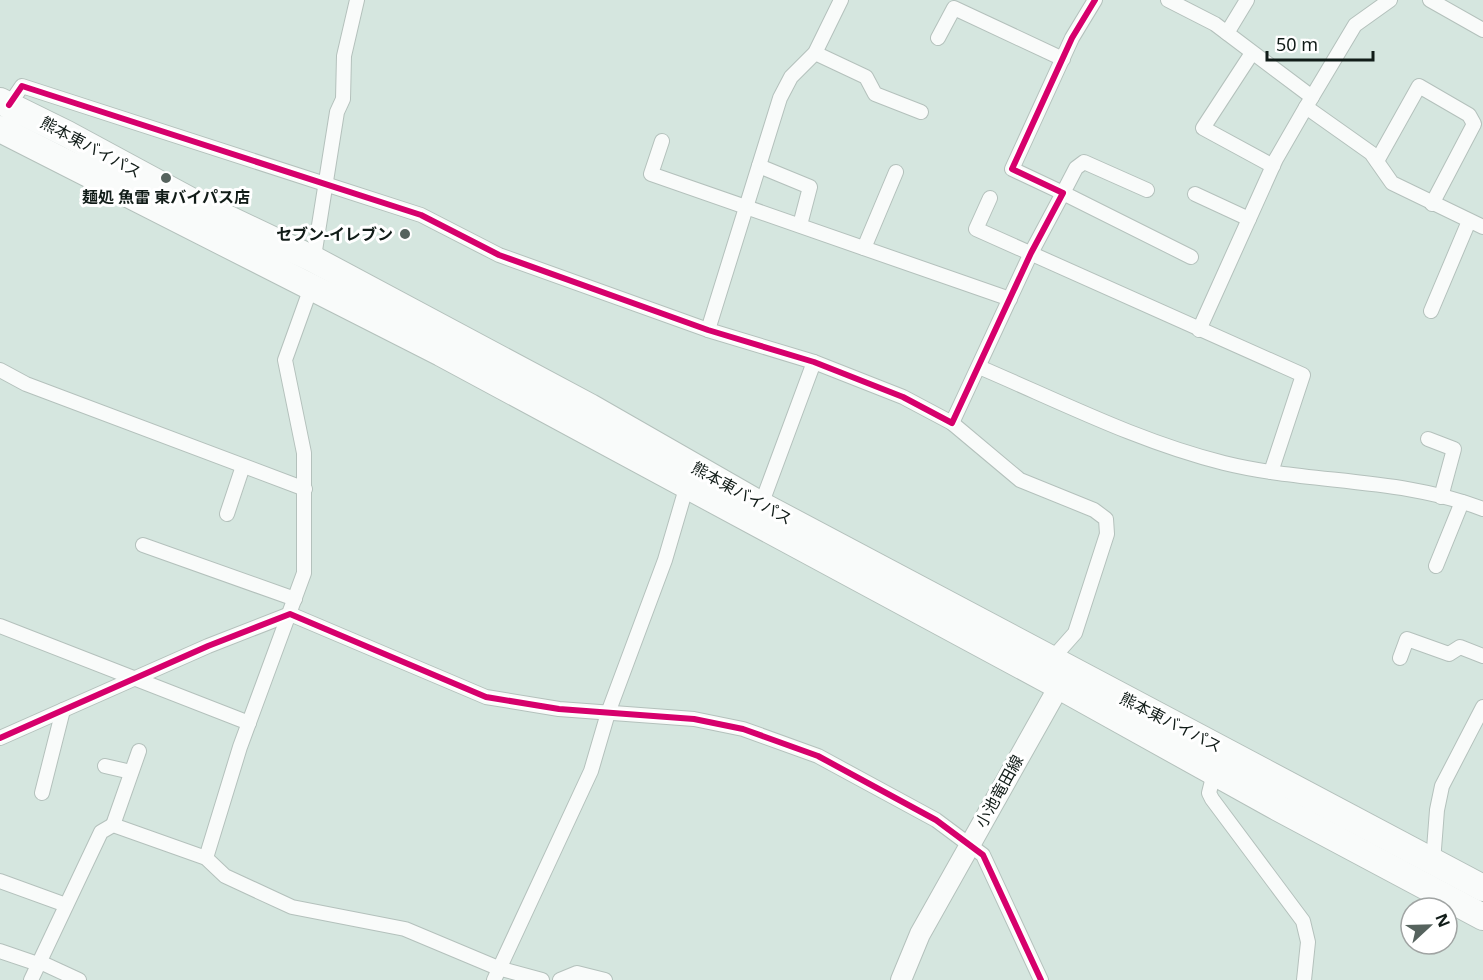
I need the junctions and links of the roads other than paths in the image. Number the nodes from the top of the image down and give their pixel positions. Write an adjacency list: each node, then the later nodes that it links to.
1 (357, 0): 23 (street)
2 (841, 0): 11 (street)
3 (1168, 0): 9 (street)
4 (1247, 0): 9 (street)
5 (1390, 0): 14 (street)
6 (1430, 0): 8 (street)
7 (1089, 2): 13 (street)
8 (1483, 30)
9 (1227, 33): 12 (street)
10 (938, 38): 13 (street)
11 (815, 52): 16 (street); 20 (street)
12 (1252, 53): 14 (street); 21 (street)
13 (1063, 59): 25 (street)
14 (1309, 102): 19 (street); 21 (street)
15 (4, 103): 23 (street); 37 (highway, 熊本東バイパス)
16 (921, 112)
17 (0, 129): 38 (highway, 熊本東バイパス)
18 (662, 141): 29 (street)
19 (1377, 161): 28 (street); 28 (street)
20 (759, 166): 29 (street); 32 (street)
21 (1273, 166): 30 (street)
22 (896, 172): 34 (street)
23 (324, 184): 37 (street); 41 (street)
24 (1147, 190): 25 (street)
25 (1063, 193): 35 (street); 36 (street)
26 (1196, 194): 30 (street)
27 (990, 198): 35 (street)
28 (1432, 204): 31 (street)
29 (747, 207): 32 (street); 41 (street)
30 (1249, 219): 42 (street)
31 (1469, 221): 33 (street); 40 (street)
32 (800, 225): 34 (street)
33 (1483, 227)
34 (864, 248): 39 (street)
35 (1031, 253): 39 (street); 42 (street)
36 (1191, 257)
37 (313, 259): 38 (street); 54 (highway, 熊本東バイパス)
38 (313, 288): 50 (highway, 熊本東バイパス); 51 (street)
39 (1010, 299): 44 (street)
40 (1431, 311)
41 (708, 330): 43 (street)
42 (1199, 330): 49 (street)
43 (814, 362): 46 (street); 54 (street)
44 (978, 367): 46 (street); 49 (street)
45 (0, 370): 48 (street)
46 (952, 423): 64 (street)
47 (1428, 439): 52 (street)
48 (243, 466): 51 (street); 56 (street)
49 (1271, 472): 52 (street)
50 (687, 485): 64 (highway, 熊本東バイパス); 68 (street)
51 (305, 489): 59 (street)
52 (1441, 497): 53 (street)
53 (1459, 501): 55 (street); 58 (street)
54 (761, 505): 64 (highway, 熊本東バイパス)
55 (1483, 509)
56 (227, 514)
57 (143, 545): 59 (street)
58 (1432, 563)
59 (295, 599): 60 (street)
60 (290, 614): 65 (street); 68 (street); 69 (street)
61 (0, 626): 65 (street)
62 (1483, 656): 63 (street)
63 (1400, 658)
64 (1059, 672): 74 (highway, 熊本東バイパス); 77 (main road, 小池竜田線); 79 (highway, 熊本東バイパス)
65 (135, 679): 67 (street); 69 (street)
66 (1483, 707): 79 (street)
67 (63, 710): 70 (street); 75 (street)
68 (608, 713): 77 (street); 86 (street)
69 (249, 723): 78 (street)
70 (0, 738)
71 (139, 751): 73 (street)
72 (105, 766): 73 (street)
73 (131, 772): 76 (street)
74 (1214, 773): 83 (highway, 熊本東バイパス); 94 (street)
75 (42, 793)
76 (113, 825): 78 (street); 82 (street)
77 (970, 843): 92 (main road, 小池竜田線); 93 (street)
78 (206, 858): 86 (street)
79 (1433, 862): 81 (highway, 熊本東バイパス)
80 (0, 881): 82 (street)
81 (1483, 888)
82 (66, 905): 85 (street)
83 (1483, 917)
84 (0, 951): 85 (street)
85 (39, 963): 87 (street); 88 (street)
86 (496, 974): 89 (street)
87 (31, 980)
88 (79, 980)
89 (542, 980)
90 (560, 980): 91 (street)
91 (605, 980)
92 (901, 980)
93 (1041, 980)
94 (1304, 980)

